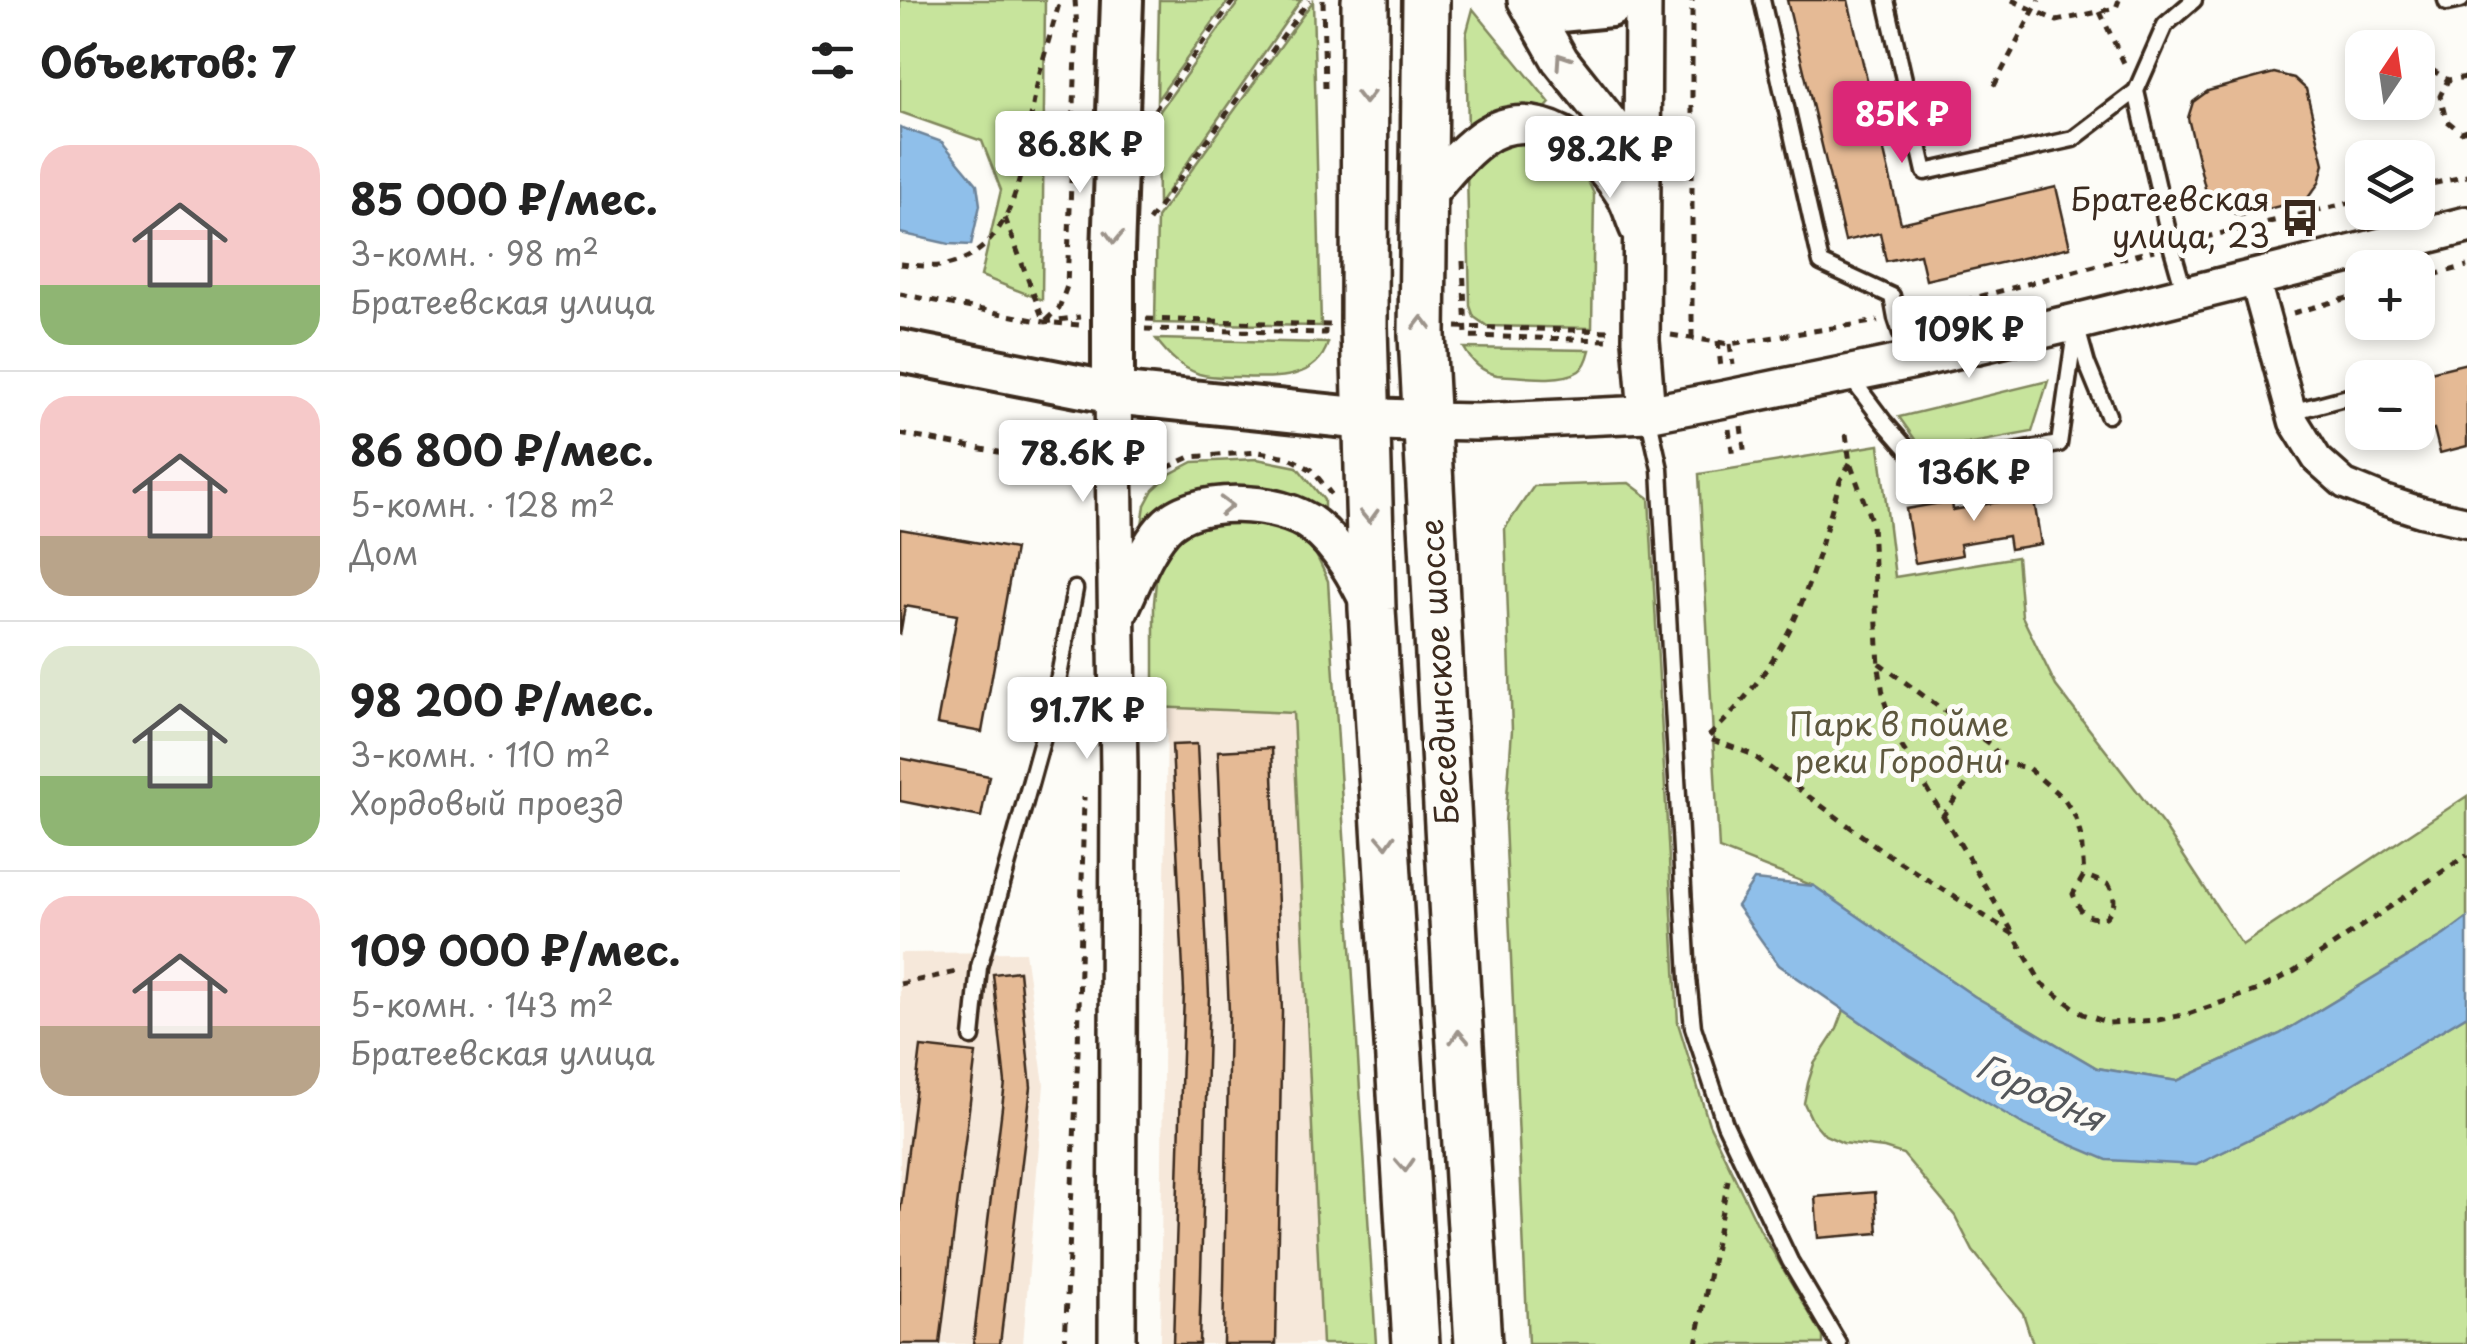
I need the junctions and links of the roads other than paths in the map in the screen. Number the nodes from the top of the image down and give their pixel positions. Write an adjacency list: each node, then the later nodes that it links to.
1 (1122, 0): 24 (main road, one-way to 24)
2 (1365, 0): 29 (main road, Бесединское шоссе, one-way to 29)
3 (1426, 0): 15 (main road, Бесединское шоссе)
4 (1526, 0): 14 (street, one-way to 4)
5 (1535, 0): 6 (main road)
6 (1618, 0)
7 (1643, 0): 14 (street)
8 (1762, 0): 22 (lane)
9 (1886, 0): 13 (lane)
10 (2194, 0): 13 (lane)
11 (2446, 0): 12 (lane)
12 (2461, 0)
13 (2136, 90): 19 (lane)
14 (1643, 165): 17 (street)
15 (1424, 198): 17 (street); 30 (main road, Бесединское шоссе, one-way to 15)
16 (2467, 225): 18 (street)
17 (1642, 238): 27 (street)
18 (2254, 277): 19 (street); 26 (street)
19 (2185, 294): 20 (street)
20 (2076, 322): 22 (street); 23 (lane); 28 (lane)
21 (900, 351): 24 (main road)
22 (1910, 361): 23 (street)
23 (1847, 374): 27 (street)
24 (1113, 393): 29 (main road); 34 (street)
25 (2345, 398): 26 (lane)
26 (2291, 412): 31 (street)
27 (1647, 414): 30 (street); 41 (lane)
28 (2108, 415)
29 (1366, 419): 30 (main road); 33 (main road, Бесединское шоссе, one-way to 33)
30 (1427, 421): 40 (main road, Бесединское шоссе, one-way to 30)
31 (2467, 522)
32 (1075, 590): 35 (lane)
33 (1372, 609): 34 (street, one-way to 33); 39 (main road, Бесединское шоссе, one-way to 39)
34 (1118, 615): 36 (street)
35 (1057, 687): 36 (lane); 37 (lane)
36 (1119, 696): 38 (street)
37 (972, 1037)
38 (1117, 1344)
39 (1416, 1344)
40 (1478, 1344)
41 (1839, 1344)

